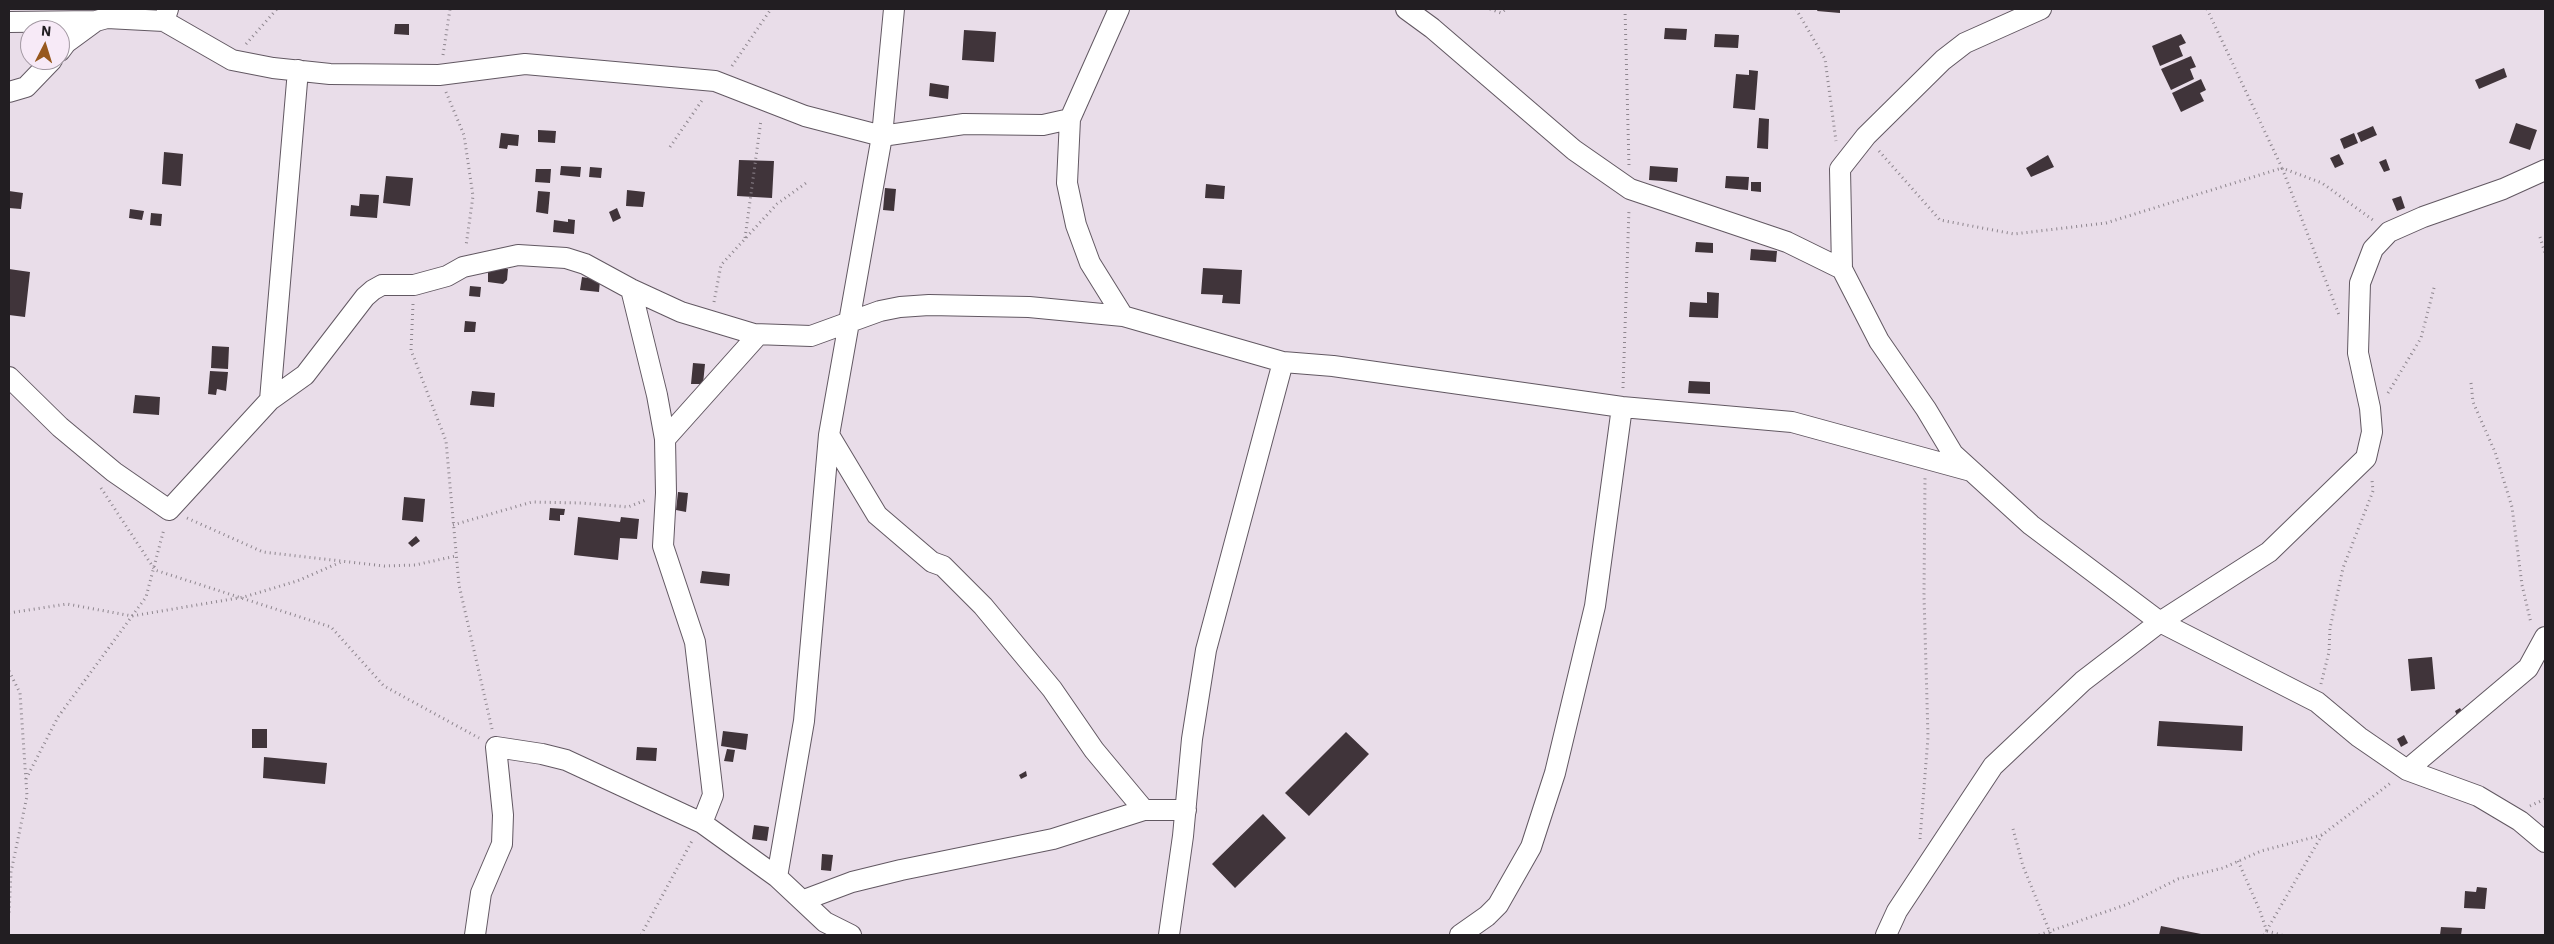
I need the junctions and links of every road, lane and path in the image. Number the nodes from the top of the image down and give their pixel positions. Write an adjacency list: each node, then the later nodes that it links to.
1 (277, 9): 16 (path)
2 (450, 9): 19 (path)
3 (894, 9): 23 (street)
4 (1120, 9): 22 (street)
5 (1406, 9): 29 (street)
6 (1490, 9): 7 (path)
7 (1506, 9)
8 (1625, 9): 29 (path)
9 (1796, 9): 26 (path)
10 (2041, 9): 24 (street)
11 (2207, 9): 25 (path)
12 (166, 15): 13 (street); 16 (street)
13 (96, 21): 14 (street); 15 (street)
14 (9, 22)
15 (70, 43)
16 (232, 60): 18 (street)
17 (42, 70): 20 (street)
18 (298, 70): 19 (street); 47 (street)
19 (439, 75): 21 (street); 34 (path)
20 (9, 92)
21 (764, 100): 23 (street); 32 (path)
22 (1070, 119): 23 (street); 39 (street)
23 (882, 136): 42 (street)
24 (1866, 136): 25 (path); 26 (street)
25 (2282, 168): 30 (path); 41 (path)
26 (1840, 169): 35 (street)
27 (2545, 170): 30 (street)
28 (806, 183): 32 (path)
29 (1630, 189): 35 (street); 48 (path)
30 (2389, 232): 49 (street)
31 (2540, 237): 33 (path)
32 (745, 239): 40 (path)
33 (2545, 253)
34 (463, 267): 37 (street); 38 (street)
35 (1842, 269): 54 (street)
36 (2435, 284): 49 (path)
37 (414, 285): 47 (street); 58 (path)
38 (631, 290): 40 (street); 51 (street)
39 (1123, 316): 42 (street); 44 (street)
40 (710, 319): 43 (street)
41 (2341, 320)
42 (849, 322): 43 (street); 50 (street)
43 (758, 334): 51 (street)
44 (1282, 362): 48 (street); 73 (street)
45 (9, 377): 57 (street)
46 (2471, 383): 66 (path)
47 (270, 400): 57 (street)
48 (1622, 407): 53 (street); 89 (street)
49 (2370, 408): 52 (street)
50 (829, 435): 72 (street); 80 (street)
51 (665, 439): 56 (street)
52 (2366, 458): 65 (street); 68 (path)
53 (1925, 459): 54 (street); 77 (path)
54 (1971, 471): 65 (street)
55 (97, 482): 61 (path)
56 (666, 493): 58 (path); 74 (street)
57 (169, 510): 60 (path); 61 (path)
58 (453, 525): 59 (path)
59 (456, 556): 60 (path); 69 (path)
60 (342, 561): 62 (path)
61 (155, 570): 62 (path); 64 (path)
62 (244, 597): 64 (path); 69 (path)
63 (9, 613): 64 (path)
64 (132, 616): 71 (path)
65 (2160, 622): 68 (street); 90 (street)
66 (2538, 633): 70 (street)
67 (9, 670): 71 (path)
68 (2317, 702): 70 (street)
69 (496, 747): 74 (street); 85 (street)
70 (2407, 770): 76 (path); 78 (street)
71 (26, 779): 82 (path)
72 (1144, 810): 73 (street); 81 (street)
73 (1186, 810): 88 (street)
74 (702, 823): 80 (street); 86 (path)
75 (2014, 829): 83 (path)
76 (2322, 835): 79 (path); 84 (path)
77 (1920, 842)
78 (2545, 842)
79 (2238, 861): 83 (path); 84 (path)
80 (778, 878): 81 (street)
81 (804, 900): 87 (street)
82 (9, 915)
83 (2049, 930): 91 (path); 92 (path)
84 (2266, 934): 93 (path)
85 (475, 935)
86 (641, 935)
87 (851, 935)
88 (1169, 935)
89 (1460, 935)
90 (1886, 935)
91 (2039, 935)
92 (2051, 935)
93 (2282, 935)

